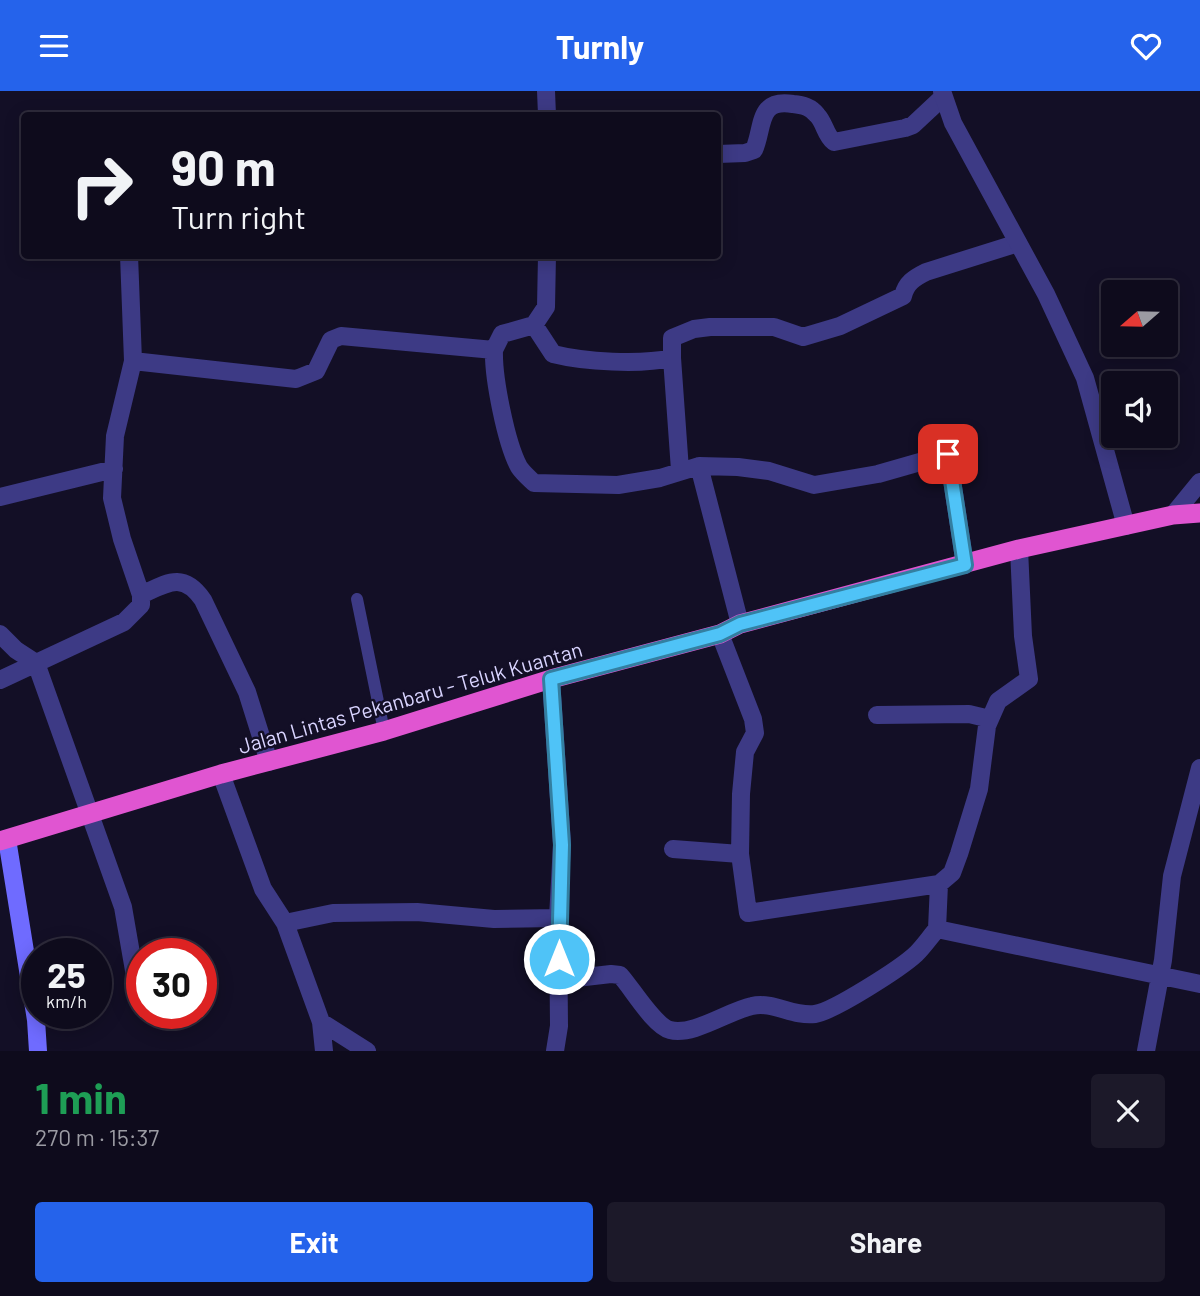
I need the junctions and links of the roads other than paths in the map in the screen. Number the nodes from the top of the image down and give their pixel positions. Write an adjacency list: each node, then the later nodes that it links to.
1 (546, 91): 3 (street)
2 (943, 94): 4 (street); 5 (street)
3 (547, 112)
4 (721, 154)
5 (1018, 243): 10 (street); 19 (street)
6 (128, 259): 11 (street)
7 (547, 259): 8 (street)
8 (534, 325): 9 (street); 10 (street)
9 (494, 350): 11 (street); 14 (street)
10 (672, 358): 14 (street)
11 (133, 362): 13 (street)
12 (699, 466): 14 (street); 21 (street); 24 (street)
13 (114, 469): 16 (street); 22 (street)
14 (680, 470)
15 (1200, 482): 18 (street)
16 (0, 497)
17 (1200, 513): 18 (highway, Jalan Lintas Pekanbaru - Teluk Kuantan)
18 (1172, 516): 19 (highway, Jalan Lintas Pekanbaru - Teluk Kuantan)
19 (1126, 526): 20 (highway, Jalan Lintas Pekanbaru - Teluk Kuantan)
20 (1019, 549): 21 (highway, Jalan Lintas Pekanbaru - Teluk Kuantan); 31 (street)
21 (965, 565): 24 (highway, Jalan Lintas Pekanbaru - Teluk Kuantan)
22 (141, 596): 27 (street); 33 (street)
23 (357, 599): 32 (lane)
24 (740, 624): 26 (highway, Jalan Lintas Pekanbaru - Teluk Kuantan)
25 (0, 634): 27 (street)
26 (720, 634): 28 (highway, Jalan Lintas Pekanbaru - Teluk Kuantan); 39 (street)
27 (36, 663): 29 (street); 36 (street)
28 (551, 679): 32 (highway, Jalan Lintas Pekanbaru - Teluk Kuantan); 41 (street)
29 (0, 680)
30 (877, 715): 31 (street)
31 (990, 719): 40 (street)
32 (384, 730): 33 (highway, Jalan Lintas Pekanbaru - Teluk Kuantan)
33 (269, 762): 35 (highway, Jalan Lintas Pekanbaru - Teluk Kuantan)
34 (1200, 768): 45 (street)
35 (221, 774): 36 (highway, Jalan Lintas Pekanbaru - Teluk Kuantan); 42 (street)
36 (92, 815): 37 (highway, Jalan Lintas Pekanbaru - Teluk Kuantan); 44 (street)
37 (3, 840): 49 (main road)
38 (673, 849): 39 (street)
39 (740, 853): 40 (street)
40 (939, 884): 43 (street)
41 (558, 918): 42 (street); 46 (street)
42 (285, 923): 48 (street)
43 (937, 929): 45 (street); 46 (street)
44 (128, 938)
45 (1160, 976): 47 (street); 53 (street)
46 (559, 980): 52 (street)
47 (1200, 984)
48 (321, 1022): 50 (street); 51 (street)
49 (38, 1051)
50 (324, 1051)
51 (367, 1051)
52 (555, 1051)
53 (1146, 1051)

